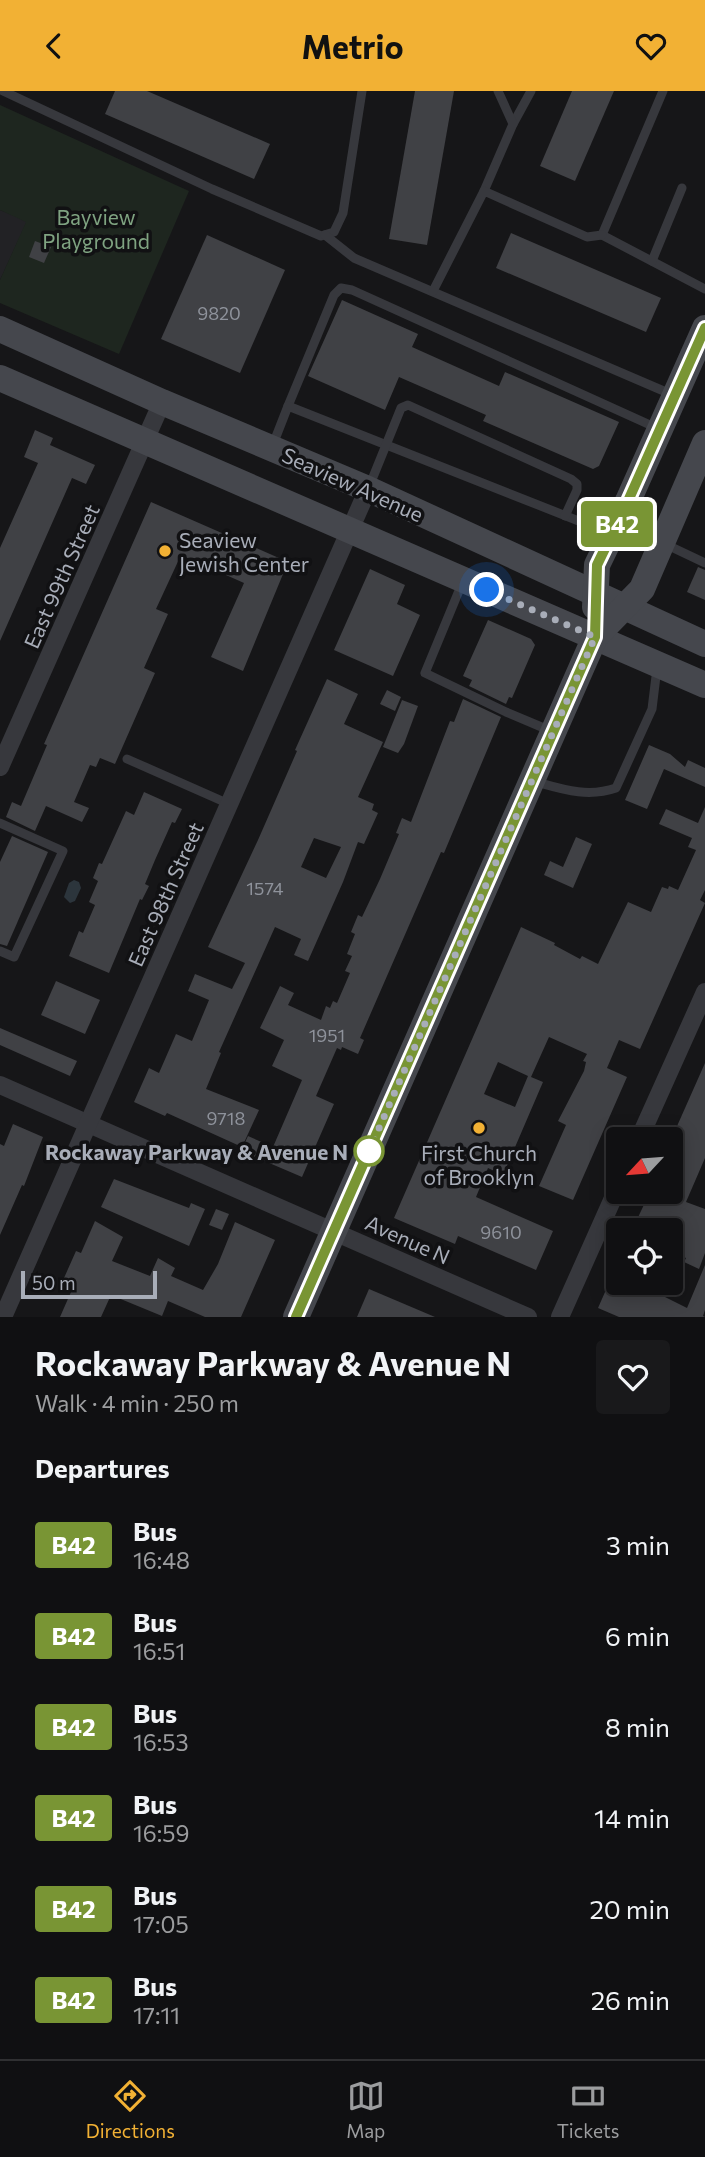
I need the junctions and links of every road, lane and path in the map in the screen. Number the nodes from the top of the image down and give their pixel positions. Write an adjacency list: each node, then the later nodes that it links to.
1 (3, 91): 9 (lane)
2 (362, 91): 9 (lane)
3 (498, 91): 6 (lane)
4 (531, 91): 6 (lane)
5 (663, 91): 10 (lane)
6 (513, 124): 8 (lane)
7 (682, 188): 11 (lane)
8 (484, 191): 10 (lane); 13 (lane)
9 (325, 235): 13 (lane)
10 (602, 235): 11 (lane)
11 (652, 261): 12 (lane)
12 (705, 289)
13 (433, 291): 17 (lane)
14 (705, 328): 17 (street)
15 (0, 330): 18 (street, Seaview Avenue)
16 (0, 378): 21 (street, Seaview Avenue)
17 (675, 396): 20 (street)
18 (162, 402): 21 (street, East 99th Street); 24 (street, Seaview Avenue)
19 (288, 406): 20 (lane); 23 (lane); 24 (lane)
20 (660, 430): 28 (street)
21 (146, 441): 27 (street, Seaview Avenue); 40 (street, East 99th Street)
22 (705, 443): 29 (street)
23 (385, 444): 25 (lane); 26 (lane); 26 (lane)
24 (271, 449): 25 (street, Seaview Avenue)
25 (368, 489): 27 (street, East 98th Street); 32 (street, Seaview Avenue)
26 (565, 516): 28 (lane)
27 (351, 530): 31 (street, Seaview Avenue); 42 (street, East 98th Street)
28 (612, 534): 32 (street)
29 (662, 543): 30 (lane); 33 (street)
30 (705, 563)
31 (464, 580): 34 (street, Seaview Avenue); 38 (lane)
32 (596, 593): 33 (street, Seaview Avenue); 34 (street)
33 (624, 607): 34 (street); 35 (street, Seaview Avenue)
34 (595, 637): 36 (street, Seaview Avenue); 38 (street)
35 (705, 644)
36 (658, 664): 37 (street, Seaview Avenue); 41 (lane)
37 (705, 685)
38 (553, 732): 41 (street)
39 (127, 759): 42 (lane)
40 (0, 767)
41 (532, 781): 50 (street)
42 (229, 804): 47 (street, East 98th Street)
43 (0, 823): 44 (lane)
44 (0, 951)
45 (705, 992): 48 (street)
46 (0, 1085): 47 (street, Avenue N)
47 (88, 1123): 50 (street, Avenue N); 51 (street, East 98th Street)
48 (644, 1127)
49 (610, 1204): 54 (street)
50 (334, 1231): 52 (street); 53 (street, Avenue N)
51 (3, 1317)
52 (296, 1317)
53 (528, 1317)
54 (560, 1317)

